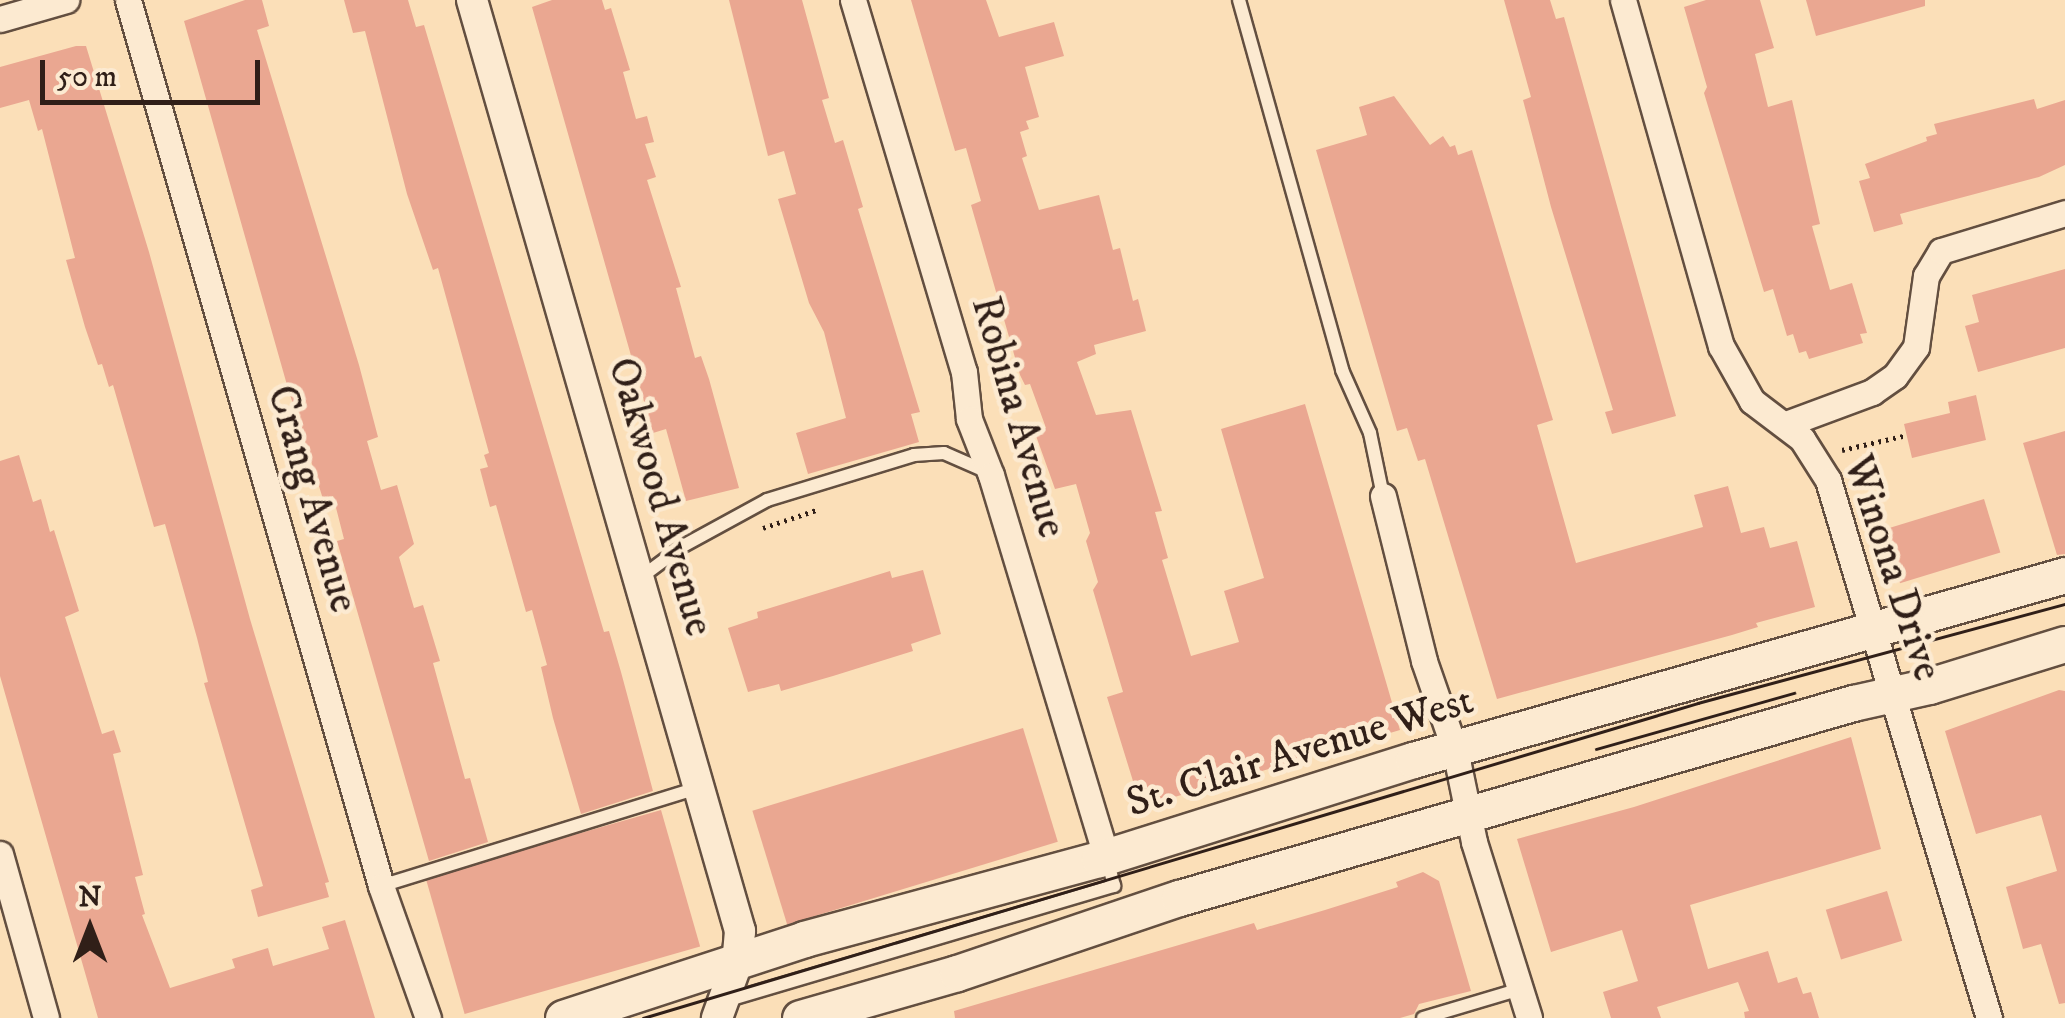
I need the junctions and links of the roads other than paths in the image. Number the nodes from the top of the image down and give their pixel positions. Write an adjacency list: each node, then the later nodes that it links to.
1 (66, 0): 7 (street)
2 (128, 0): 22 (street, Crang Avenue)
3 (472, 0): 13 (street, Oakwood Avenue)
4 (853, 0): 10 (street, Robina Avenue)
5 (1239, 0): 11 (lane)
6 (1623, 0): 9 (street, Winona Drive)
7 (0, 19)
8 (2065, 212): 9 (street)
9 (1786, 424): 14 (street, Winona Drive)
10 (991, 475): 13 (lane); 21 (street, Robina Avenue)
11 (1383, 496): 17 (street)
12 (2065, 575): 14 (main road, St. Clair Avenue West)
13 (640, 578): 18 (street, Oakwood Avenue)
14 (1872, 630): 16 (street, Winona Drive); 17 (main road, St. Clair Avenue West)
15 (2065, 644): 16 (main road)
16 (1893, 695): 19 (main road); 32 (street, Winona Drive)
17 (1456, 750): 19 (street); 21 (main road, St. Clair Avenue West)
18 (700, 788): 22 (lane); 23 (street, Oakwood Avenue)
19 (1468, 812): 24 (street); 29 (main road)
20 (0, 854): 26 (street)
21 (1106, 857): 23 (main road, St. Clair Avenue West); 25 (lane)
22 (380, 886): 27 (street, Crang Avenue)
23 (736, 963): 25 (street, Oakwood Avenue); 28 (main road, St. Clair Avenue West)
24 (1520, 988): 30 (lane); 31 (street)
25 (720, 1010)
26 (46, 1018)
27 (428, 1018)
28 (563, 1018)
29 (800, 1018)
30 (1423, 1018)
31 (1529, 1018)
32 (1989, 1018)

